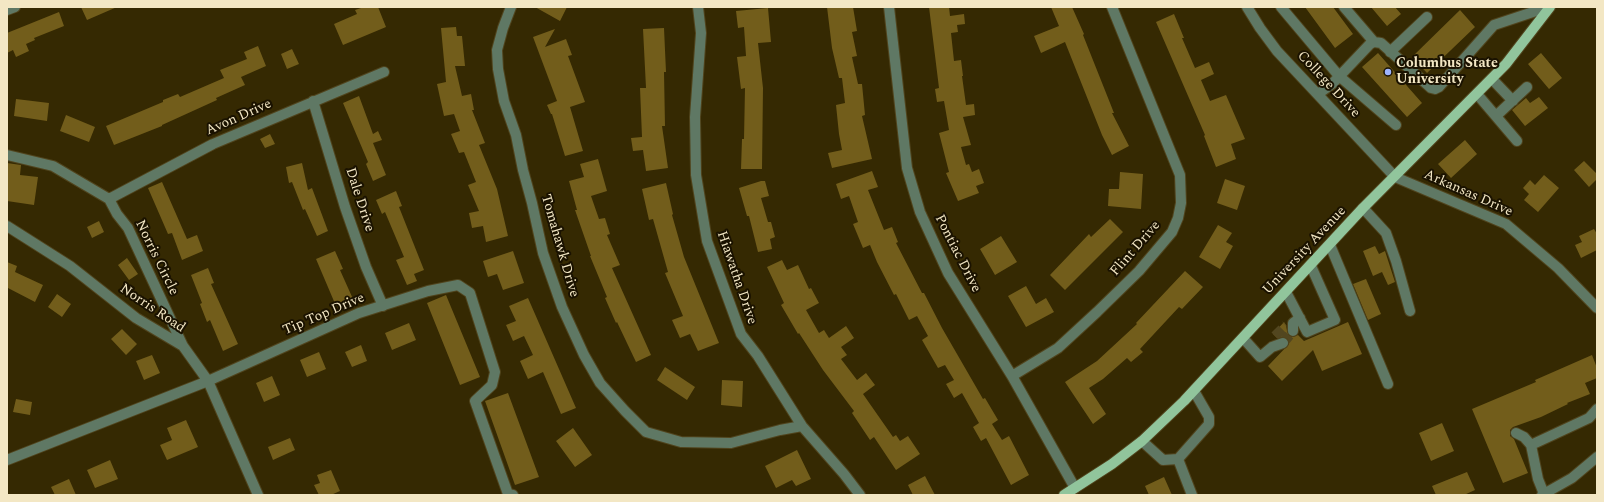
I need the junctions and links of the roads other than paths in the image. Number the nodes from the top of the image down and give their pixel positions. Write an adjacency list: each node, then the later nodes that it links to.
1 (15, 7): 10 (street)
2 (511, 7): 44 (street, Tomahawk Drive)
3 (698, 7): 44 (street, Hiawatha Drive)
4 (889, 7): 39 (street, Pontiac Drive)
5 (1112, 7): 39 (street, Flint Drive)
6 (1247, 7): 18 (street, College Drive)
7 (1281, 7): 15 (street)
8 (1344, 7): 12 (street)
9 (1549, 7): 13 (street); 16 (main road, University Avenue)
10 (7, 10)
11 (1427, 18): 13 (street)
12 (1374, 42): 13 (street); 15 (street)
13 (1390, 52)
14 (384, 72): 20 (street, Avon Drive)
15 (1339, 76): 18 (street); 23 (street)
16 (1492, 80): 19 (main road, University Avenue); 21 (street)
17 (1527, 87): 21 (street)
18 (1318, 94): 26 (street, College Drive)
19 (1476, 94): 22 (street); 26 (main road, University Avenue)
20 (313, 101): 27 (street, Avon Drive); 33 (street, Dale Drive)
21 (1513, 101): 22 (street)
22 (1496, 116): 24 (street)
23 (1396, 125)
24 (1517, 141)
25 (7, 155): 27 (street, Norris Circle)
26 (1395, 177): 28 (main road, University Avenue); 34 (street, Arkansas Drive)
27 (109, 199): 38 (street, Norris Circle)
28 (1364, 208): 30 (main road, University Avenue); 35 (street)
29 (7, 226): 38 (street, Norris Road)
30 (1330, 245): 31 (main road, University Avenue); 41 (street)
31 (1311, 266): 32 (main road, University Avenue); 32 (street)
32 (1286, 292): 36 (main road, University Avenue)
33 (383, 306): 40 (street, Tip Top Drive); 54 (street, Tip Top Drive)
34 (1597, 308)
35 (1410, 311)
36 (1243, 338): 37 (street); 42 (main road, University Avenue)
37 (1279, 340)
38 (183, 346): 40 (street, Norris Road)
39 (1012, 376): 51 (street, Pontiac Drive)
40 (208, 381): 50 (street, Tip Top Drive); 53 (street, Norris Road)
41 (1388, 384)
42 (1194, 390): 46 (main road, University Avenue); 49 (street)
43 (1597, 409): 47 (street)
44 (802, 426): 55 (street, Hiawatha Drive)
45 (1516, 433): 47 (street)
46 (1142, 441): 49 (street); 51 (main road, University Avenue)
47 (1531, 445): 52 (street)
48 (1597, 457): 52 (street)
49 (1178, 459): 57 (street)
50 (7, 460)
51 (1075, 488): 56 (main road, University Avenue)
52 (1543, 494)
53 (258, 495)
54 (513, 495)
55 (860, 495)
56 (1064, 495)
57 (1192, 495)

